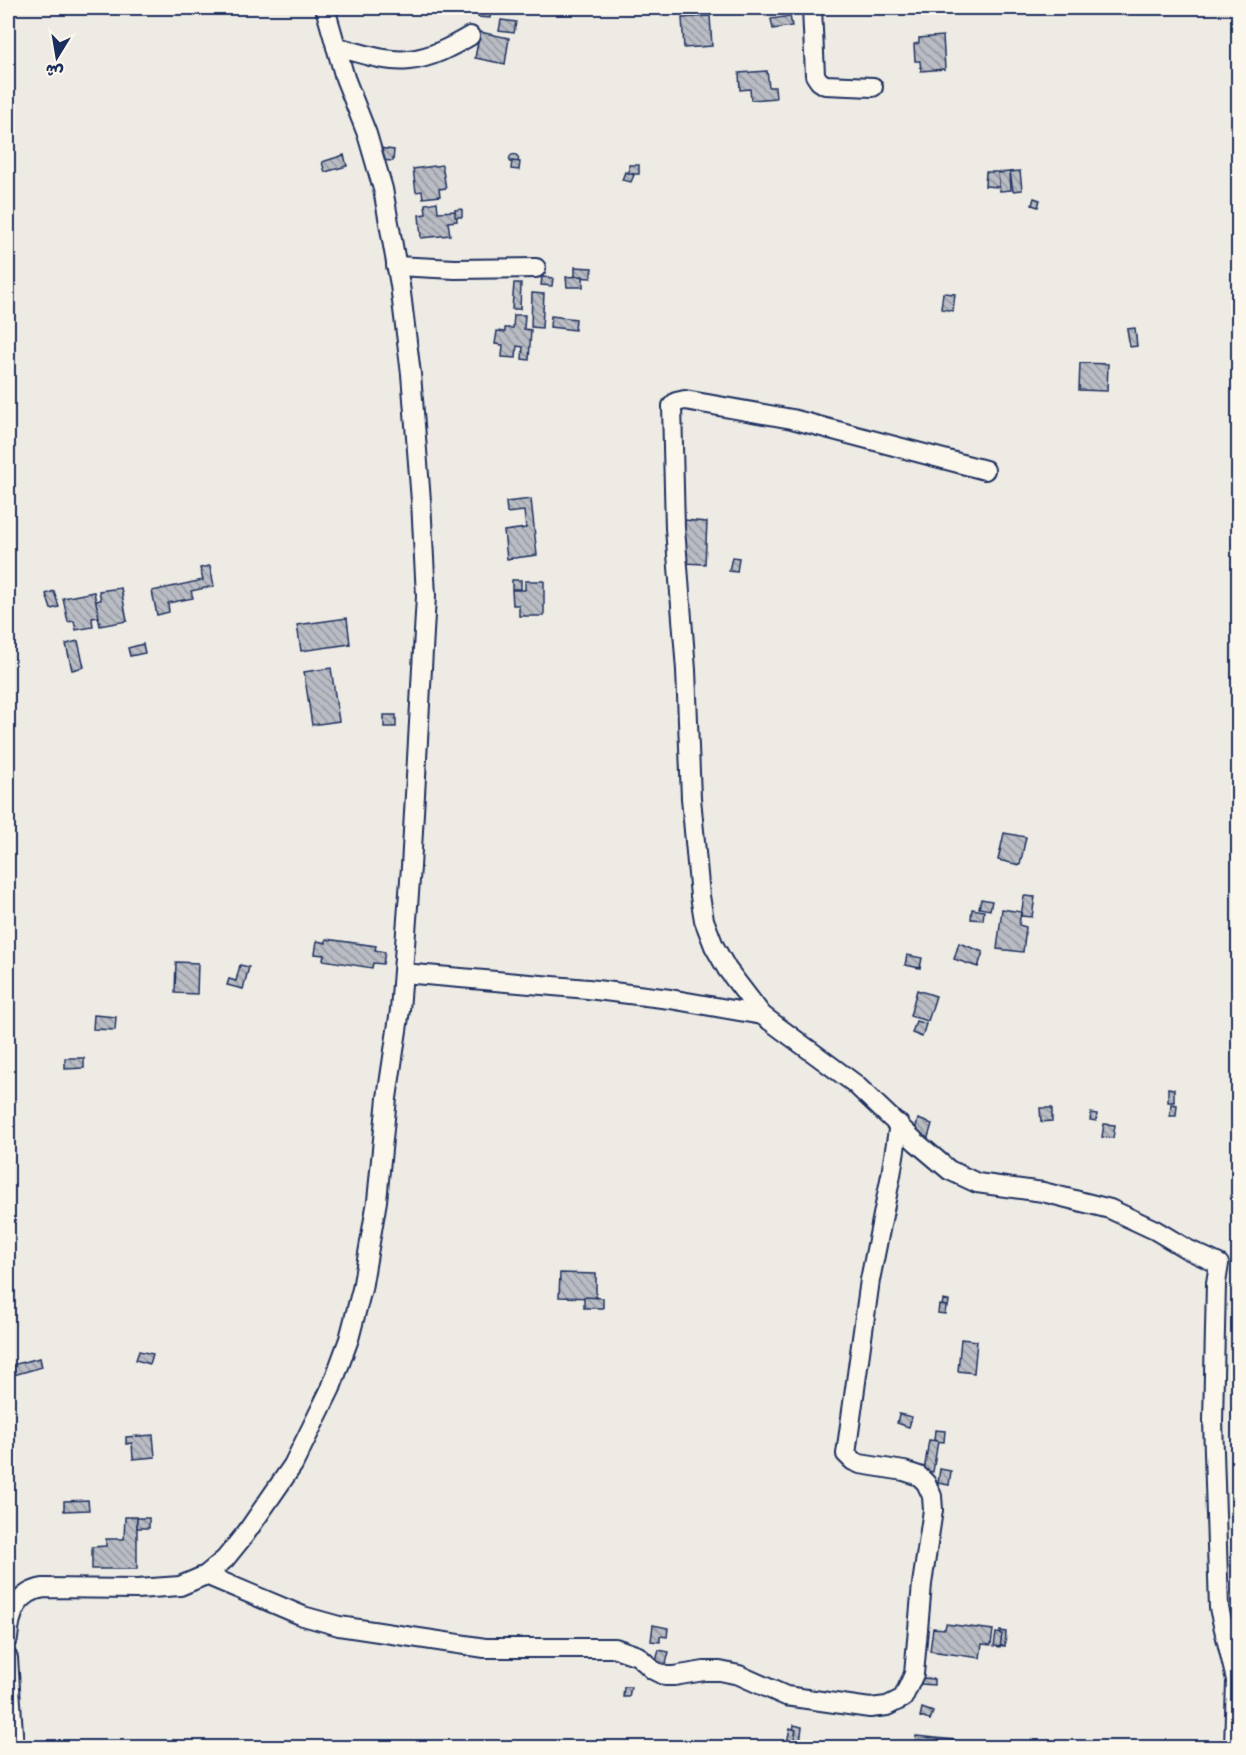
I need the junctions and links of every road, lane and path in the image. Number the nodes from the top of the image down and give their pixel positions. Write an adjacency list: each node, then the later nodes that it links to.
1 (325, 8): 4 (street)
2 (812, 8): 5 (street)
3 (470, 36): 4 (street)
4 (336, 47): 6 (street)
5 (873, 87)
6 (396, 267): 7 (street); 9 (street)
7 (536, 268)
8 (985, 470): 10 (street)
9 (403, 973): 10 (street); 12 (street)
10 (762, 1015): 11 (street)
11 (898, 1124): 12 (street); 16 (street)
12 (206, 1575): 13 (street)
13 (8, 1638)
14 (8, 1658): 15 (street)
15 (14, 1748)
16 (1234, 1748)

